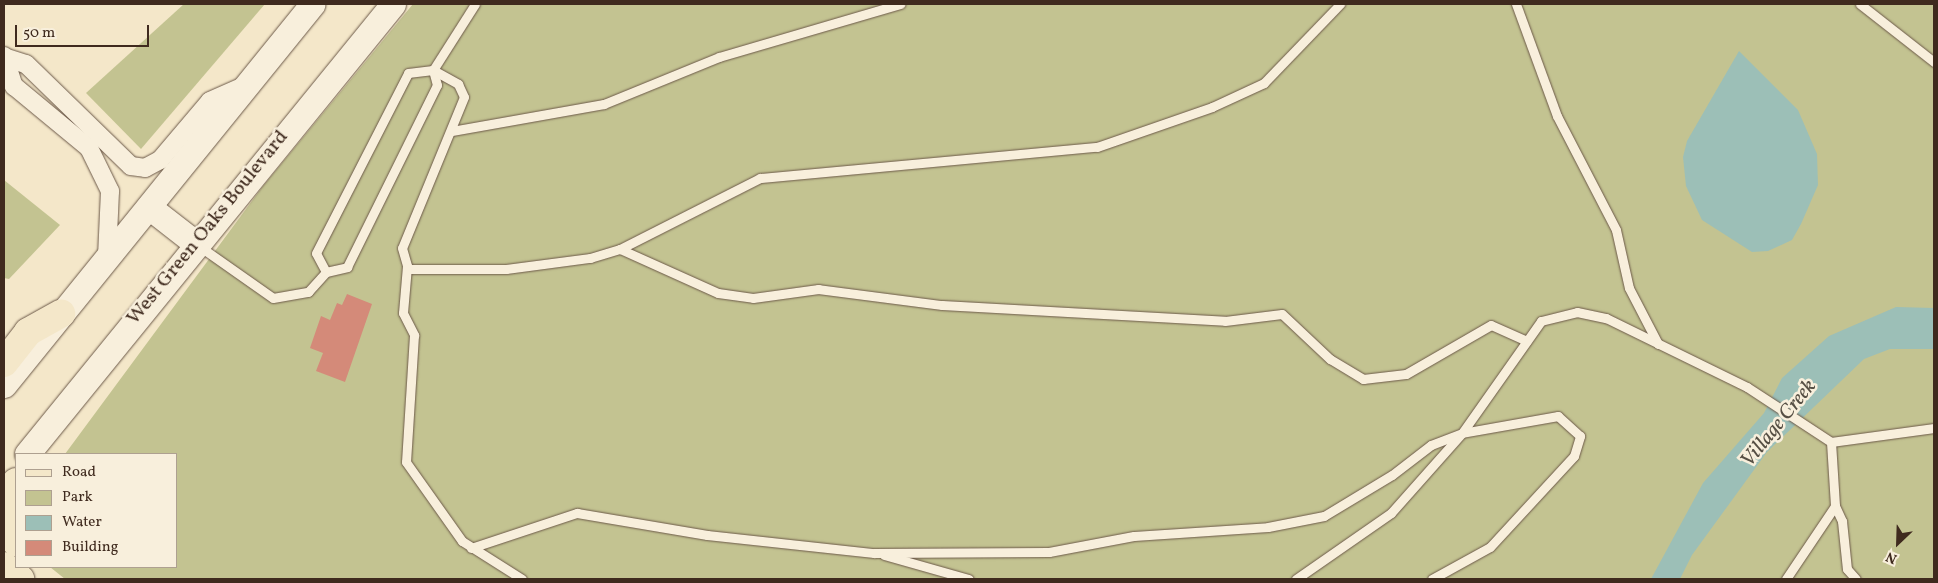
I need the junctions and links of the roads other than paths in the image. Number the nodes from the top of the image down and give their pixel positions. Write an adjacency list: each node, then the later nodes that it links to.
1 (312, 4): 11 (main road)
2 (393, 4): 16 (main road, West Green Oaks Boulevard)
3 (475, 4): 10 (lane)
4 (900, 4): 14 (lane)
5 (1340, 4): 17 (lane)
6 (1516, 4): 23 (lane)
7 (1860, 4): 9 (lane)
8 (4, 57): 12 (street); 13 (street)
9 (1934, 62)
10 (432, 70): 14 (lane); 20 (lane); 20 (lane)
11 (250, 83): 12 (street); 15 (main road)
12 (76, 112): 13 (street)
13 (62, 126): 18 (street)
14 (452, 131): 19 (lane)
15 (149, 207): 16 (main road); 18 (main road)
16 (195, 243): 20 (lane); 29 (main road, West Green Oaks Boulevard)
17 (620, 249): 19 (lane); 22 (lane)
18 (107, 258): 21 (main road)
19 (407, 269): 35 (lane)
20 (326, 272)
21 (61, 314): 24 (main road); 25 (main road)
22 (1527, 341): 23 (lane); 27 (lane)
23 (1658, 344): 28 (lane)
24 (4, 363)
25 (4, 385)
26 (1934, 428): 28 (lane)
27 (1462, 433): 36 (lane); 43 (lane); 44 (lane)
28 (1831, 442): 33 (lane)
29 (28, 453)
30 (15, 469): 31 (main road)
31 (4, 483)
32 (15, 486): 34 (main road)
33 (1835, 506): 45 (lane); 46 (lane)
34 (15, 540)
35 (471, 548): 36 (lane); 41 (lane)
36 (874, 553): 42 (lane)
37 (4, 566): 39 (main road)
38 (28, 568): 40 (main road)
39 (20, 579)
40 (34, 579)
41 (522, 579)
42 (969, 579)
43 (1296, 579)
44 (1432, 579)
45 (1786, 579)
46 (1856, 579)

